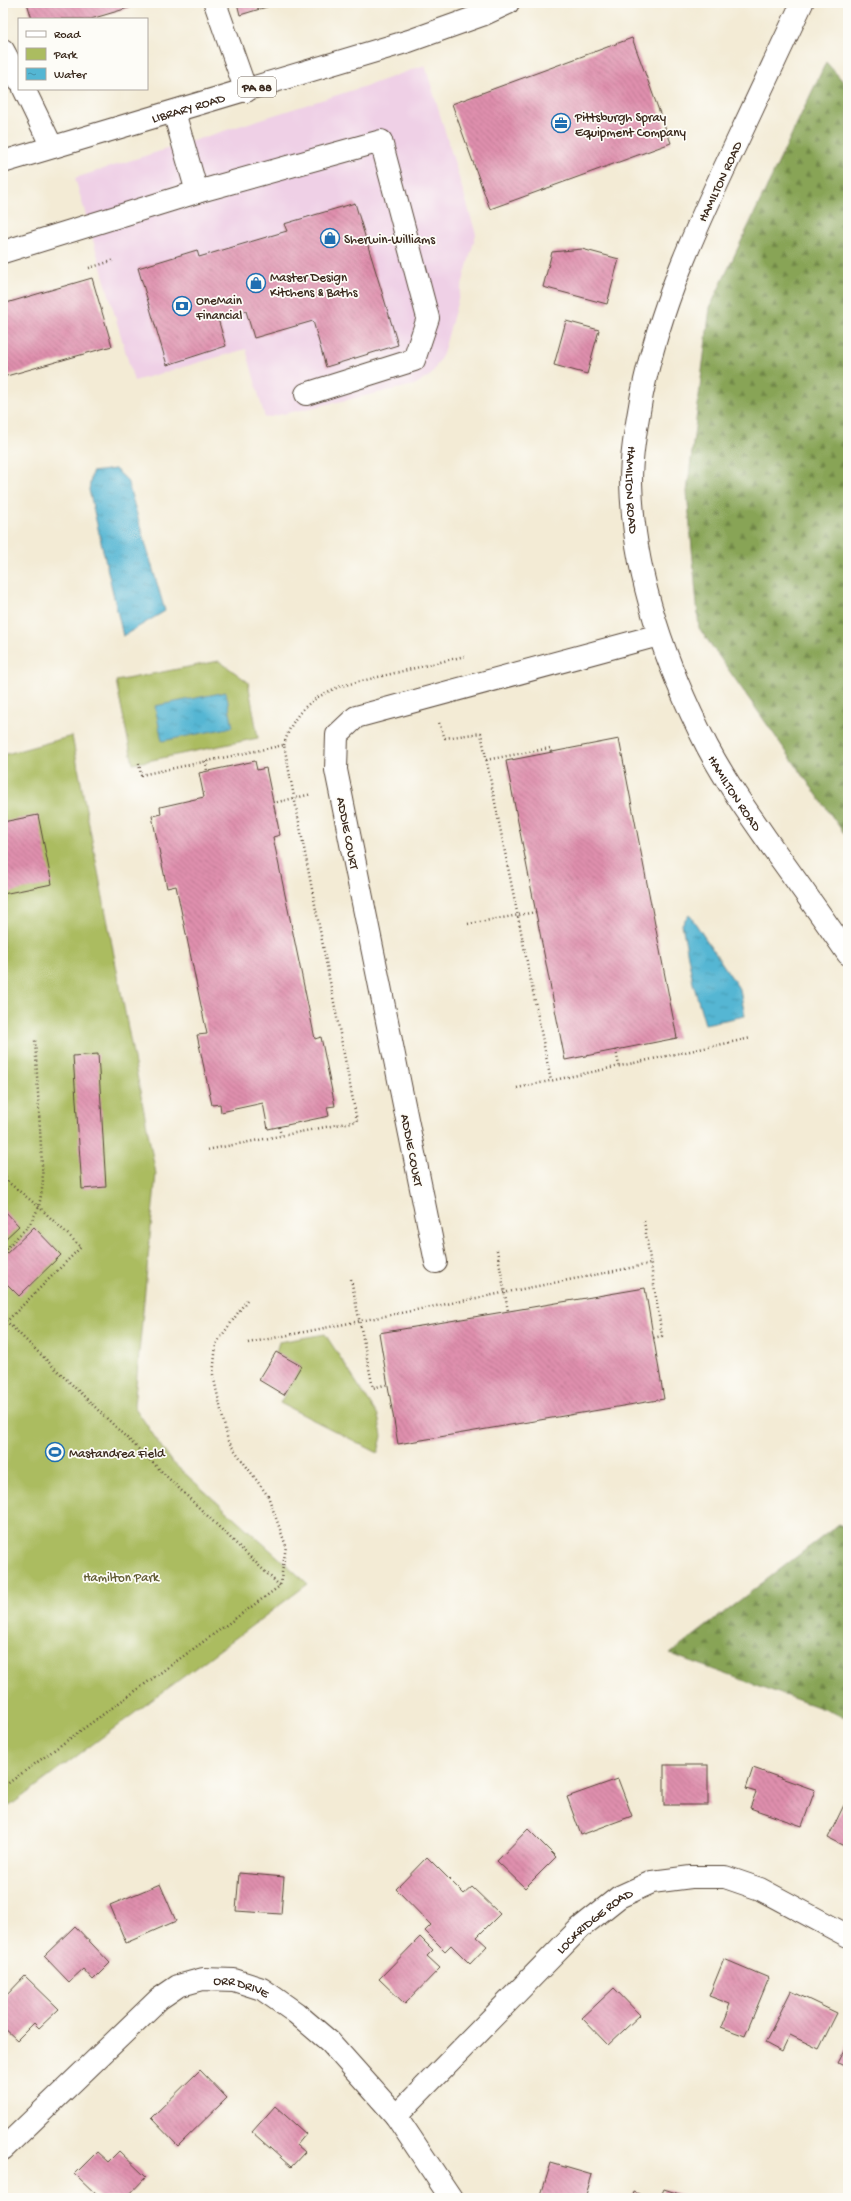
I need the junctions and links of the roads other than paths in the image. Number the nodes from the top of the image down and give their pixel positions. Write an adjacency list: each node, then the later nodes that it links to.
1 (215, 3): 7 (street)
2 (508, 3): 7 (street, LIBRARY ROAD / PA 88)
3 (802, 3): 14 (street, HAMILTON ROAD)
4 (3, 50): 5 (street)
5 (18, 78)
6 (24, 90): 9 (street)
7 (246, 91): 8 (street, LIBRARY ROAD / PA 88)
8 (174, 112): 9 (street, LIBRARY ROAD / PA 88); 11 (street)
9 (52, 147): 10 (street, LIBRARY ROAD / PA 88)
10 (3, 162)
11 (197, 192): 12 (street); 13 (street)
12 (3, 252)
13 (306, 394)
14 (659, 635): 15 (street, HAMILTON ROAD); 16 (street, ADDIE COURT)
15 (848, 954)
16 (436, 1262)
17 (848, 1936): 18 (street, LOCKRIDGE ROAD)
18 (396, 2116): 19 (street, ORR DRIVE); 20 (street, ORR DRIVE)
19 (3, 2149)
20 (451, 2198)

